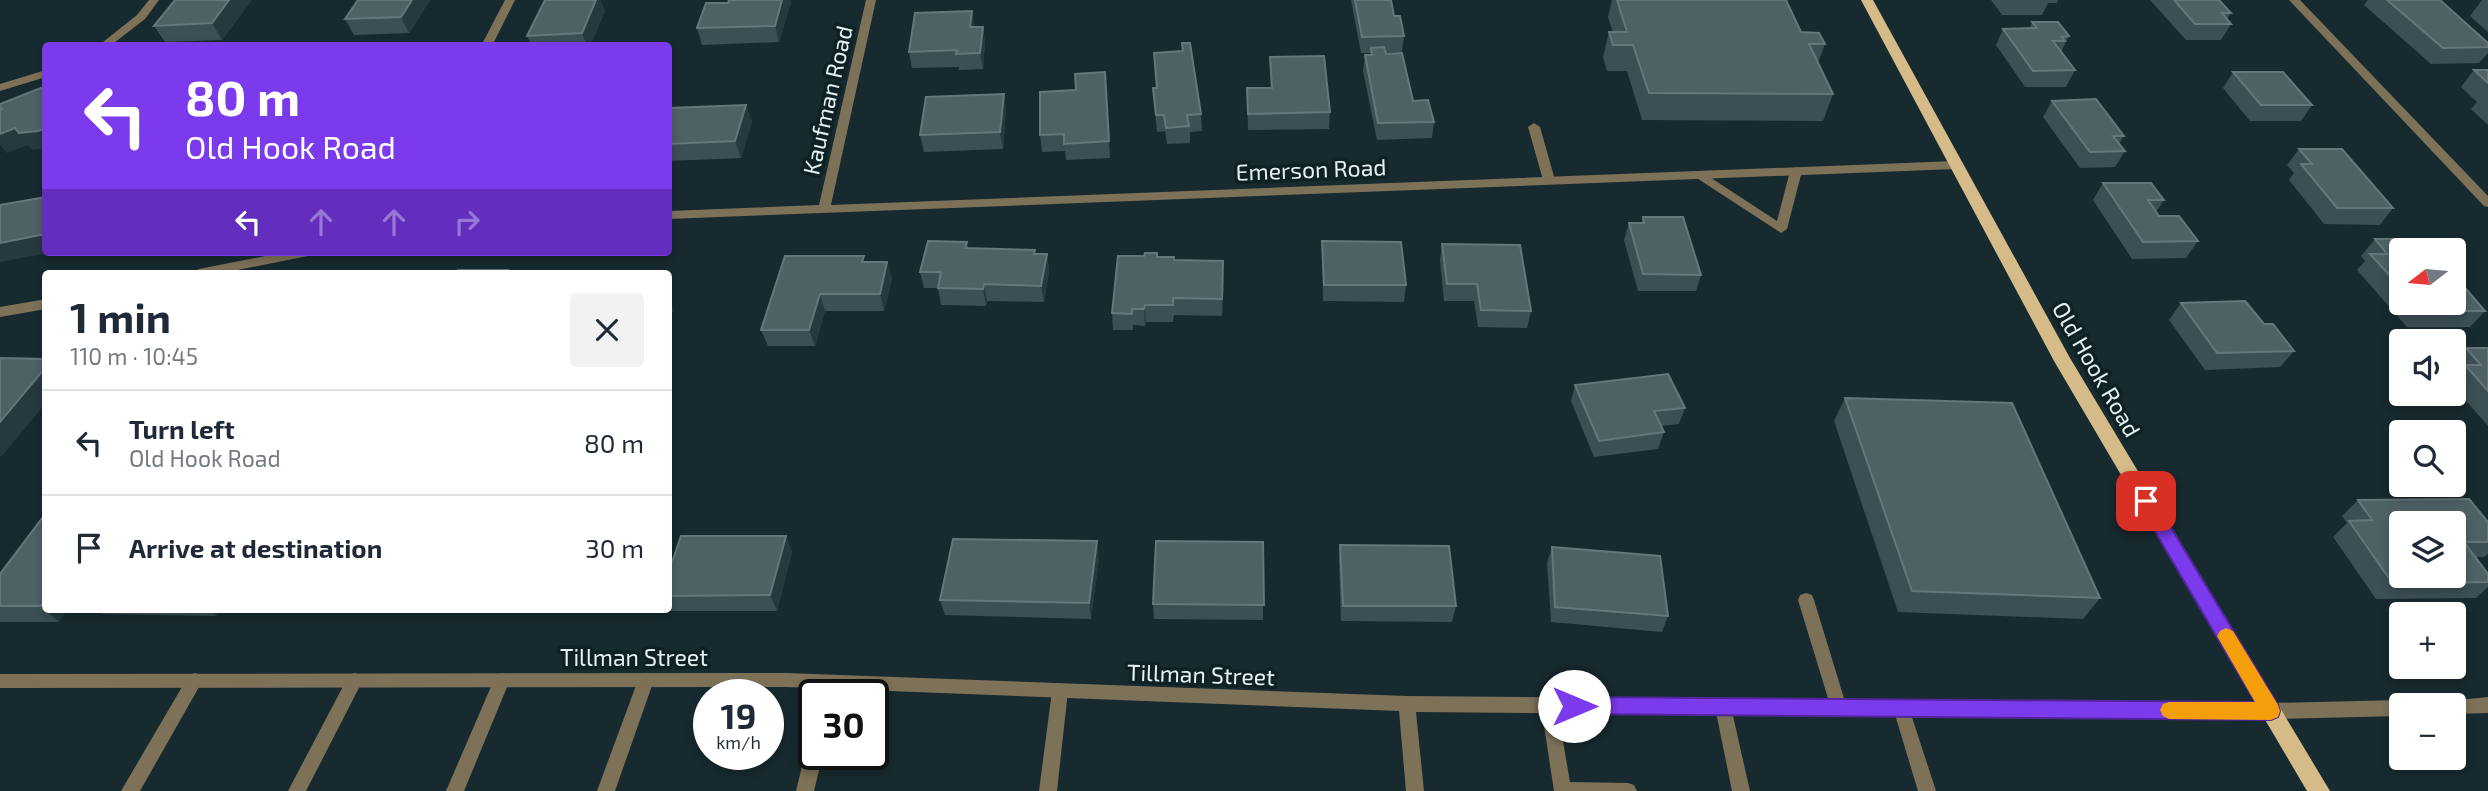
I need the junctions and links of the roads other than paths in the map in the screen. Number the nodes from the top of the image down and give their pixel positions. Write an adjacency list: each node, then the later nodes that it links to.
1 (154, 0): 6 (street)
2 (510, 0): 7 (street)
3 (872, 0): 16 (street, Kaufman Road)
4 (1867, 0): 11 (main road, Old Hook Road)
5 (2294, 0): 15 (street)
6 (108, 42)
7 (488, 42)
8 (42, 75): 9 (street)
9 (0, 89)
10 (1534, 127): 14 (street)
11 (1955, 165): 12 (street, Emerson Road); 39 (main road, Old Hook Road)
12 (1796, 171): 13 (street, Emerson Road); 13 (street)
13 (1698, 175): 14 (street, Emerson Road)
14 (1549, 180): 16 (street, Emerson Road)
15 (2488, 203)
16 (824, 208): 17 (street, Emerson Road)
17 (672, 215)
18 (286, 256): 19 (street)
19 (214, 270)
20 (42, 305): 21 (street)
21 (1, 313)
22 (1806, 600): 36 (street)
23 (195, 680): 24 (street, Tillman Street); 27 (street, Tillman Street); 42 (street)
24 (355, 680): 25 (street, Tillman Street); 43 (street)
25 (502, 680): 26 (street, Tillman Street); 44 (street)
26 (646, 680): 28 (street, Tillman Street); 45 (street)
27 (0, 681)
28 (798, 687)
29 (889, 689): 30 (street, Tillman Street)
30 (1060, 691): 31 (street, Tillman Street); 47 (street)
31 (1407, 704): 32 (street, Tillman Street); 48 (street)
32 (1549, 705): 35 (street, Tillman Street); 41 (street)
33 (2488, 705): 34 (street)
34 (2466, 706)
35 (1723, 707): 36 (street, Tillman Street); 50 (street)
36 (1839, 708): 37 (street, Tillman Street)
37 (1901, 708): 39 (street, Tillman Street); 51 (street)
38 (2389, 708): 39 (street, Tillman Street)
39 (2271, 711): 52 (main road, Old Hook Road)
40 (810, 770): 46 (street)
41 (1562, 790): 49 (street)
42 (130, 791)
43 (297, 791)
44 (455, 791)
45 (606, 791)
46 (805, 791)
47 (1048, 791)
48 (1415, 791)
49 (1628, 791)
50 (1741, 791)
51 (1927, 791)
52 (2319, 791)

